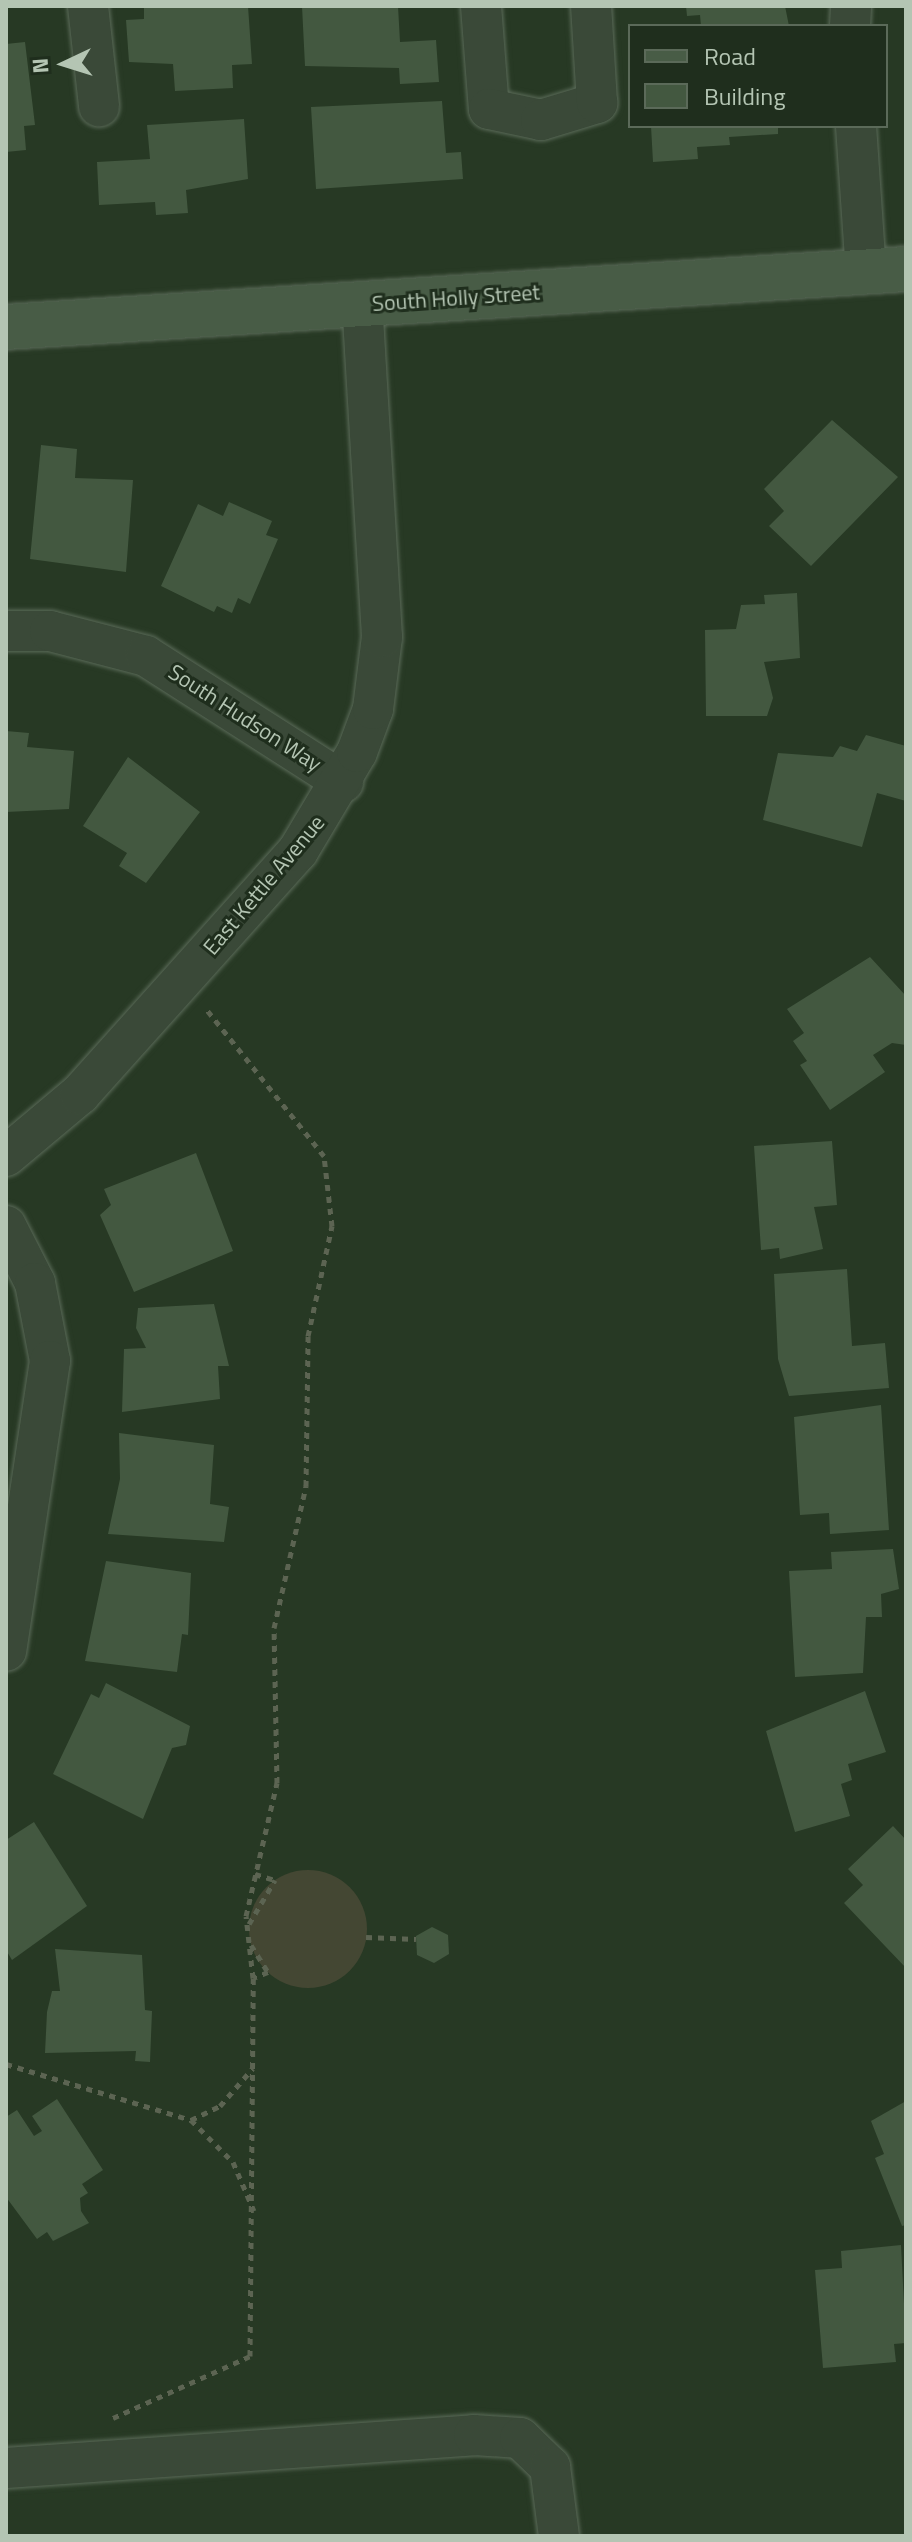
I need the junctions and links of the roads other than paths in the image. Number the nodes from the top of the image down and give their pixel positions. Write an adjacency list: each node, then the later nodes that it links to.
1 (88, 6): 4 (street)
2 (481, 6): 3 (street)
3 (591, 6)
4 (99, 106)
5 (856, 128): 6 (street)
6 (886, 270): 7 (main road, South Holly Street)
7 (362, 304): 8 (main road, South Holly Street); 10 (street, East Kettle Avenue)
8 (6, 327)
9 (6, 631): 10 (street, South Hudson Way)
10 (343, 782): 11 (street, East Kettle Avenue)
11 (6, 1156)
12 (6, 1226): 13 (street)
13 (6, 1651)
14 (6, 2468): 15 (street)
15 (559, 2536)

